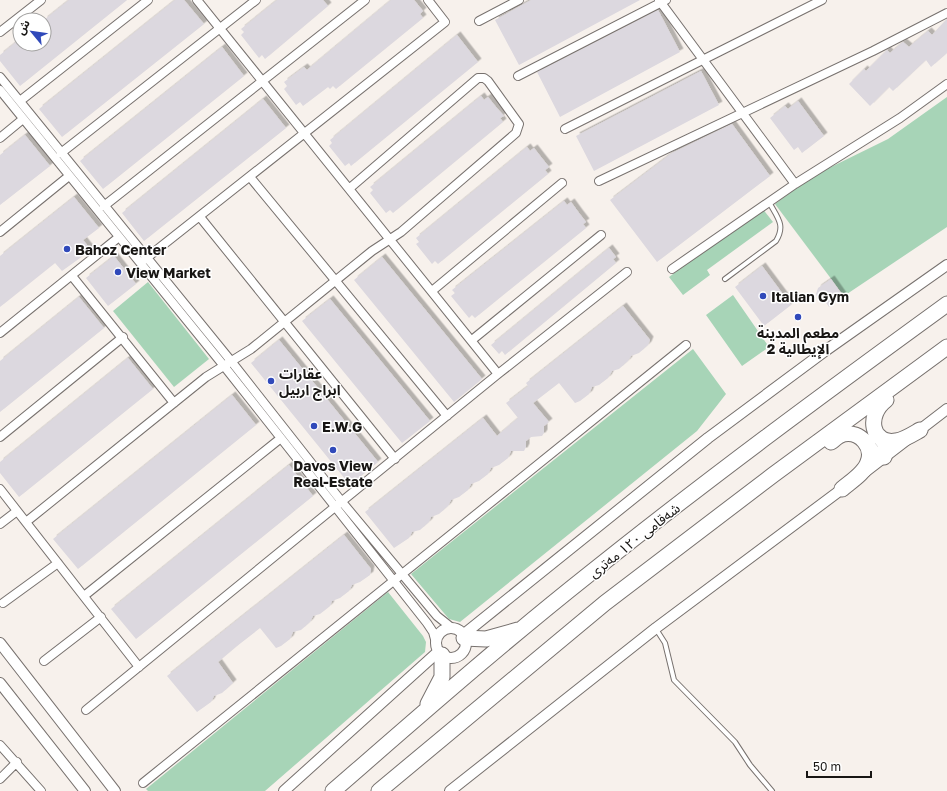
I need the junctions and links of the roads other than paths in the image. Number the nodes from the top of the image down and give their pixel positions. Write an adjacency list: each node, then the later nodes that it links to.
1 (41, 0): 13 (street)
2 (148, 0): 20 (street)
3 (197, 0): 12 (street)
4 (256, 0): 12 (street)
5 (365, 0): 17 (street)
6 (428, 0): 24 (street)
7 (519, 0): 11 (street)
8 (822, 0): 14 (street)
9 (662, 1): 14 (street); 15 (street)
10 (947, 13): 21 (street)
11 (479, 21)
12 (220, 28): 17 (street); 26 (street)
13 (0, 32)
14 (703, 59): 21 (street); 23 (street)
15 (518, 76)
16 (1, 81): 20 (street)
17 (262, 81): 24 (street); 34 (street)
18 (947, 84): 31 (street)
19 (0, 90): 22 (street)
20 (20, 101): 26 (street)
21 (742, 113): 29 (street); 31 (street)
22 (23, 119): 25 (street); 27 (street)
23 (564, 129)
24 (305, 133): 28 (street); 32 (street)
25 (0, 138)
26 (61, 153): 34 (street)
27 (69, 176): 36 (street); 38 (street)
28 (250, 177): 35 (street); 46 (street)
29 (599, 181)
30 (562, 182): 47 (street)
31 (795, 184): 33 (street)
32 (350, 188): 39 (street); 39 (street)
33 (769, 202): 42 (street); 45 (lane)
34 (104, 206): 40 (street)
35 (200, 217): 40 (street); 49 (street)
36 (0, 232)
37 (601, 235): 52 (street)
38 (119, 237): 40 (street); 44 (street)
39 (391, 238): 46 (street); 47 (street)
40 (144, 260): 55 (street)
41 (947, 265): 83 (street)
42 (672, 268)
43 (627, 272): 56 (street)
44 (72, 276): 50 (street); 51 (street)
45 (725, 279)
46 (336, 281): 49 (street); 59 (street)
47 (432, 290): 52 (street)
48 (947, 304): 82 (highway, شەقامی ١٢٠ مەتری)
49 (286, 322): 55 (street); 66 (street)
50 (0, 333)
51 (123, 337): 57 (street); 61 (street)
52 (472, 340): 56 (street)
53 (686, 346): 75 (street)
54 (946, 348): 62 (highway); 67 (highway)
55 (228, 364): 57 (street); 63 (street); 70 (street)
56 (498, 374): 59 (street)
57 (174, 403): 72 (street)
58 (947, 409): 60 (street)
59 (447, 416): 66 (street)
60 (920, 430): 62 (highway); 65 (street)
61 (0, 437)
62 (880, 437): 65 (highway)
63 (281, 438): 70 (street); 77 (street)
64 (868, 445): 65 (highway); 67 (highway); 69 (highway)
65 (884, 457): 69 (street)
66 (395, 459): 70 (street)
67 (773, 476): 100 (highway)
68 (0, 489): 71 (street)
69 (842, 489): 81 (street)
70 (339, 505): 75 (street); 76 (street); 87 (street)
71 (17, 511): 72 (street); 73 (street)
72 (26, 522): 74 (street)
73 (0, 524)
74 (58, 563): 77 (street); 78 (street)
75 (402, 574): 76 (street); 80 (street)
76 (394, 581): 85 (street); 94 (street)
77 (84, 596): 79 (street)
78 (3, 603)
79 (101, 617): 86 (street); 87 (street)
80 (452, 628): 83 (street); 85 (street)
81 (656, 628): 101 (street); 102 (lane)
82 (521, 630): 83 (highway); 90 (highway, شەقامی ١٢٠ مەتری)
83 (464, 636): 85 (street)
84 (0, 643): 97 (street)
85 (439, 650): 90 (highway); 98 (street)
86 (44, 661)
87 (139, 667): 89 (street)
88 (0, 683): 96 (street)
89 (86, 710)
90 (424, 711): 99 (highway, شەقامی ١٢٠ مەتری)
91 (0, 745): 92 (street)
92 (17, 762): 93 (street); 95 (street)
93 (0, 779)
94 (143, 783)
95 (41, 791)
96 (85, 791)
97 (115, 791)
98 (284, 791)
99 (333, 791)
100 (379, 791)
101 (450, 791)
102 (772, 791)

